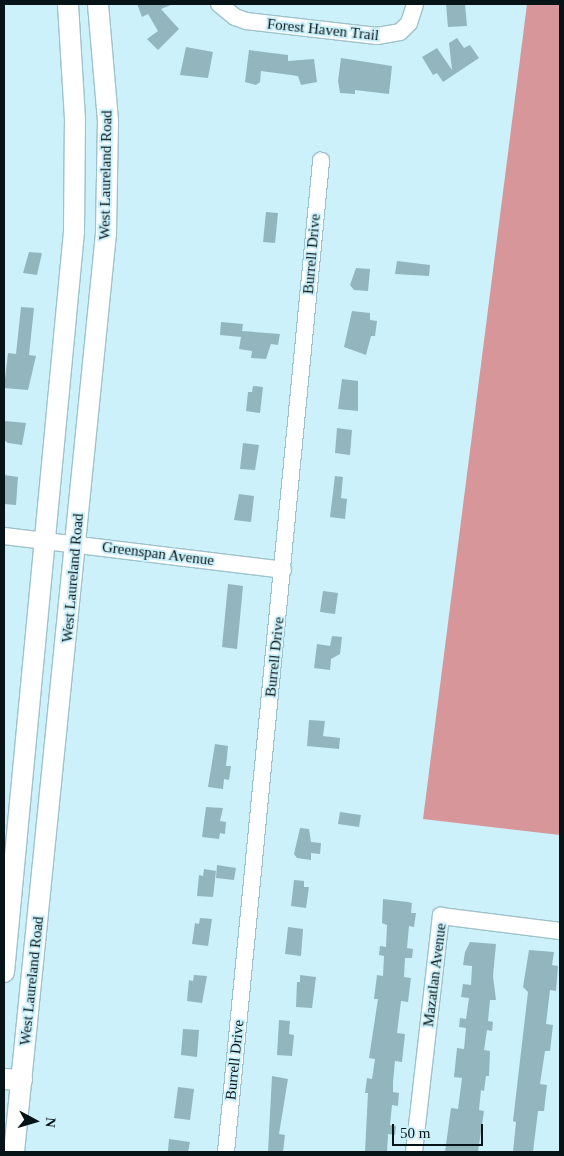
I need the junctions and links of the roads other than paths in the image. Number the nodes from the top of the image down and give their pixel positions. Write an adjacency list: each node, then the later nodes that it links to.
1 (68, 4): 6 (main road, West Laureland Road)
2 (98, 4): 7 (main road, West Laureland Road)
3 (219, 4): 4 (street, Forest Haven Trail)
4 (415, 4)
5 (321, 161): 11 (street, Burrell Drive)
6 (74, 231): 7 (main road); 9 (main road, West Laureland Road)
7 (106, 233): 10 (main road, West Laureland Road)
8 (4, 536): 9 (street, Greenspan Avenue)
9 (43, 540): 10 (street, Greenspan Avenue); 13 (main road, West Laureland Road)
10 (76, 543): 11 (street, Greenspan Avenue); 14 (main road, West Laureland Road)
11 (283, 570): 16 (street, Burrell Drive)
12 (560, 931): 17 (street, Mazatlan Avenue)
13 (4, 972)
14 (13, 1080): 15 (main road, West Laureland Road)
15 (14, 1152)
16 (226, 1152)
17 (414, 1152)

